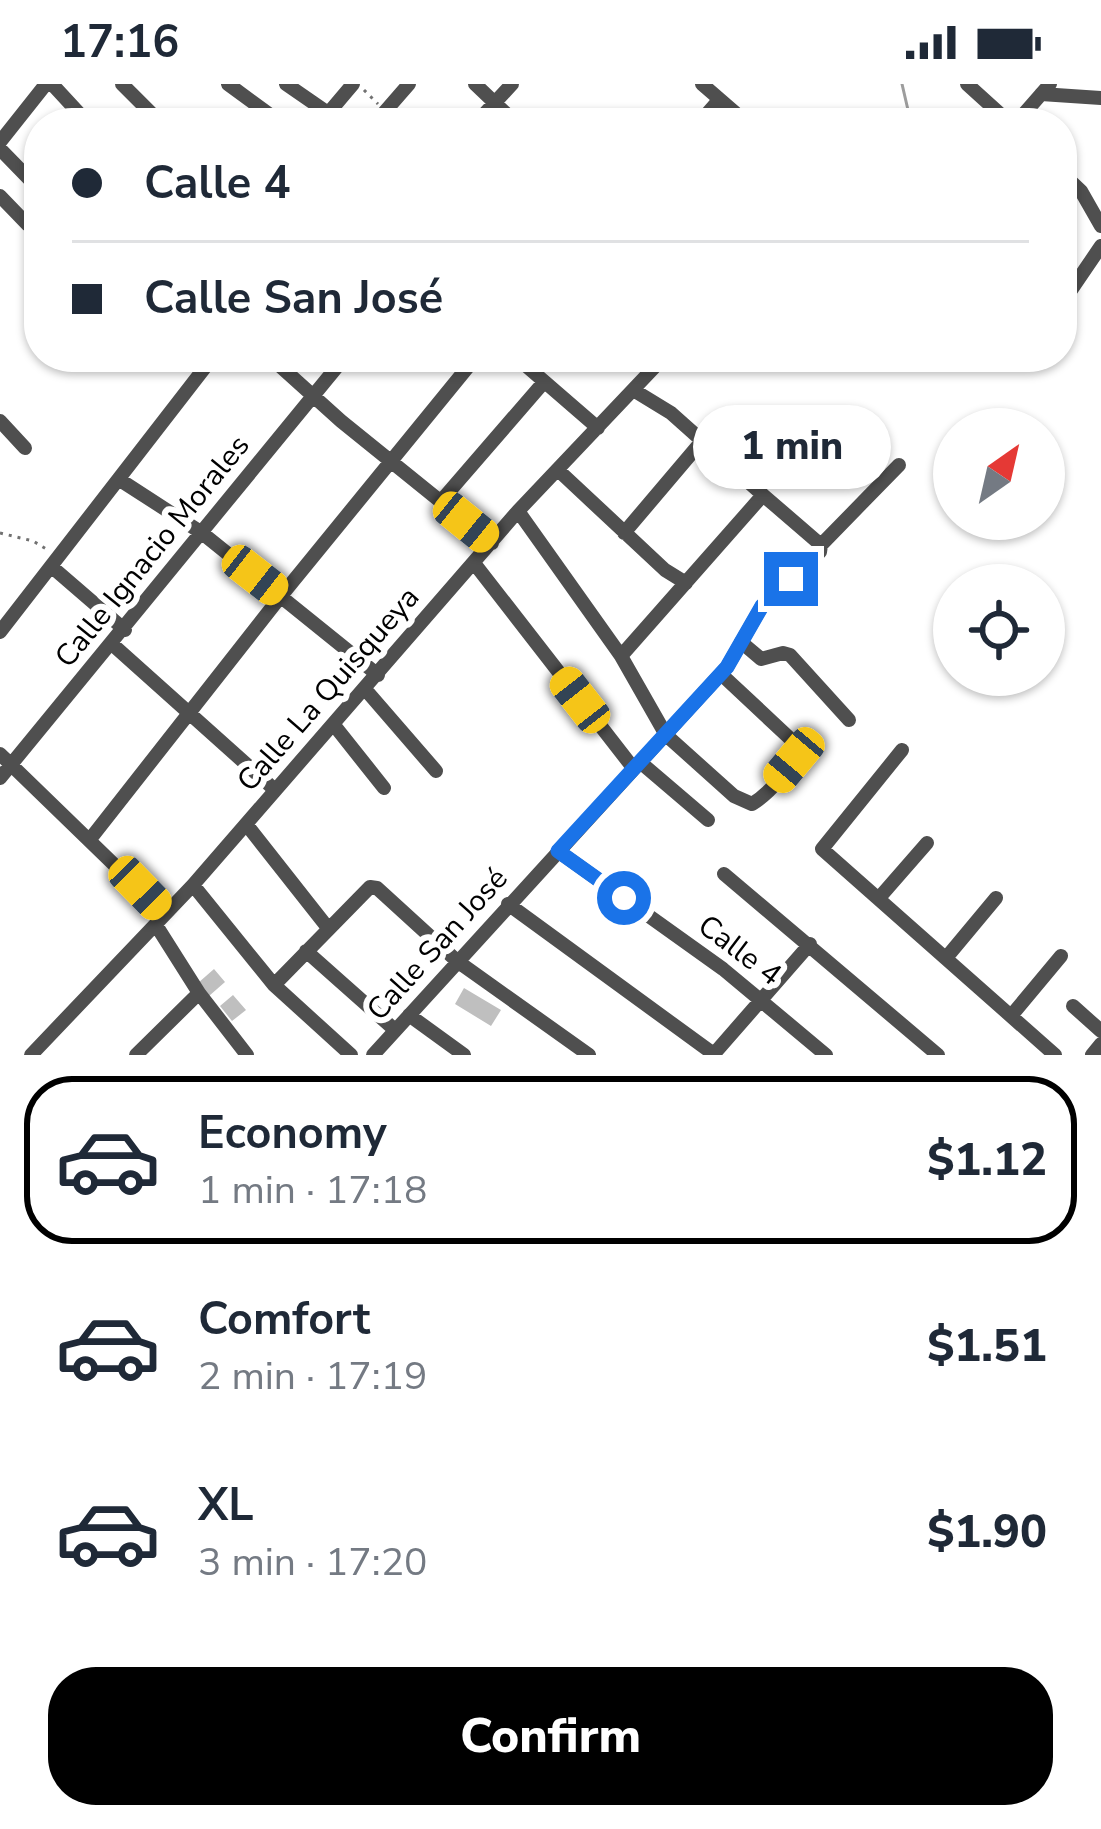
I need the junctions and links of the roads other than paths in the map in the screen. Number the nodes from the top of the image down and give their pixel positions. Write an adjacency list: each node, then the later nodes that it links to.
1 (49, 84): 15 (street); 16 (street)
2 (122, 84): 17 (street)
3 (228, 84): 18 (street)
4 (286, 84): 19 (street)
5 (356, 84): 20 (street)
6 (409, 84): 21 (street)
7 (475, 84): 14 (street)
8 (512, 84): 14 (street)
9 (702, 84): 13 (street)
10 (968, 84): 26 (street)
11 (1046, 89): 12 (street)
12 (1101, 98)
13 (719, 100): 24 (street); 25 (street)
14 (496, 102): 22 (street); 23 (street)
15 (30, 108)
16 (73, 108)
17 (146, 108)
18 (261, 108)
19 (313, 108)
20 (333, 108)
21 (388, 108)
22 (490, 108)
23 (502, 108)
24 (712, 108)
25 (729, 108)
26 (996, 108)
27 (24, 115): 28 (street)
28 (0, 145): 29 (street)
29 (24, 172)
30 (1077, 187): 33 (street)
31 (0, 196): 32 (street)
32 (24, 221)
33 (1101, 226)
34 (1101, 246): 35 (street)
35 (1096, 267)
36 (202, 372): 52 (street)
37 (288, 372): 44 (street)
38 (334, 372): 44 (street, Calle Ignacio Morales)
39 (464, 372): 49 (street)
40 (533, 372): 42 (street)
41 (651, 372): 43 (street, Calle La Quisqueya)
42 (544, 382): 46 (street); 54 (street)
43 (635, 391): 46 (street, Calle La Quisqueya); 47 (street)
44 (316, 394): 49 (street); 57 (street, Calle Ignacio Morales)
45 (0, 421): 48 (street)
46 (598, 428): 51 (street, Calle La Quisqueya)
47 (702, 441): 53 (street); 56 (street)
48 (25, 448)
49 (391, 460): 54 (street); 63 (street)
50 (899, 465): 59 (street, Calle San José)
51 (558, 470): 55 (street, Calle La Quisqueya); 56 (street)
52 (121, 479): 57 (street); 60 (street)
53 (763, 495): 59 (street); 62 (street)
54 (441, 502): 58 (street)
55 (518, 511): 58 (street, Calle La Quisqueya); 68 (street)
56 (624, 532): 62 (street)
57 (202, 533): 63 (street); 64 (street, Calle Ignacio Morales)
58 (492, 542): 61 (street, Calle La Quisqueya)
59 (821, 545): 66 (street, Calle San José)
60 (56, 562): 64 (street); 65 (street)
61 (474, 563): 70 (street, Calle La Quisqueya); 78 (street)
62 (686, 583): 68 (street)
63 (281, 596): 70 (street); 72 (street)
64 (125, 630): 67 (street, Calle Ignacio Morales)
65 (0, 632)
66 (741, 642): 69 (street, Calle San José); 73 (street)
67 (112, 644): 72 (street); 77 (street, Calle Ignacio Morales)
68 (621, 656): 75 (street)
69 (721, 674): 75 (street, Calle San José); 75 (street)
70 (378, 675): 71 (street, Calle La Quisqueya)
71 (365, 689): 74 (street, Calle La Quisqueya); 79 (street)
72 (191, 712): 82 (street); 85 (street)
73 (849, 720)
74 (334, 724): 81 (street); 82 (street, Calle La Quisqueya)
75 (666, 735): 78 (street, Calle San José)
76 (902, 750): 90 (street)
77 (5, 759): 80 (street, Calle Ignacio Morales); 85 (street)
78 (637, 766): 83 (street); 87 (street, Calle San José)
79 (436, 771)
80 (0, 778)
81 (384, 788)
82 (275, 790): 84 (street, Calle La Quisqueya)
83 (708, 820)
84 (246, 824): 89 (street, Calle La Quisqueya); 94 (street)
85 (91, 838): 93 (street)
86 (927, 843): 90 (street)
87 (558, 851): 92 (street, Calle San José); 102 (street, Calle 4)
88 (724, 874): 95 (street)
89 (193, 885): 93 (street, Calle La Quisqueya); 100 (street)
90 (879, 898): 98 (street)
91 (996, 898): 98 (street)
92 (508, 904): 99 (street, Calle San José); 116 (street)
93 (160, 919): 101 (street); 109 (street, Calle La Quisqueya)
94 (328, 928): 96 (street); 99 (street)
95 (810, 944): 102 (street); 118 (street)
96 (306, 951): 100 (street); 106 (street)
97 (1061, 956): 105 (street)
98 (946, 958): 105 (street)
99 (457, 961): 104 (street, Calle San José); 115 (street)
100 (274, 985): 112 (street)
101 (199, 993): 110 (street); 111 (street)
102 (762, 999): 116 (street); 117 (street, Calle 4)
103 (1073, 1006): 107 (street)
104 (410, 1015): 106 (street, Calle San José); 114 (street)
105 (1011, 1016): 119 (street)
106 (395, 1030): 113 (street, Calle San José)
107 (1101, 1031)
108 (1101, 1044): 120 (street)
109 (31, 1055)
110 (136, 1055)
111 (247, 1055)
112 (351, 1055)
113 (373, 1055)
114 (464, 1055)
115 (589, 1055)
116 (714, 1055)
117 (826, 1055)
118 (938, 1055)
119 (1055, 1055)
120 (1092, 1055)

